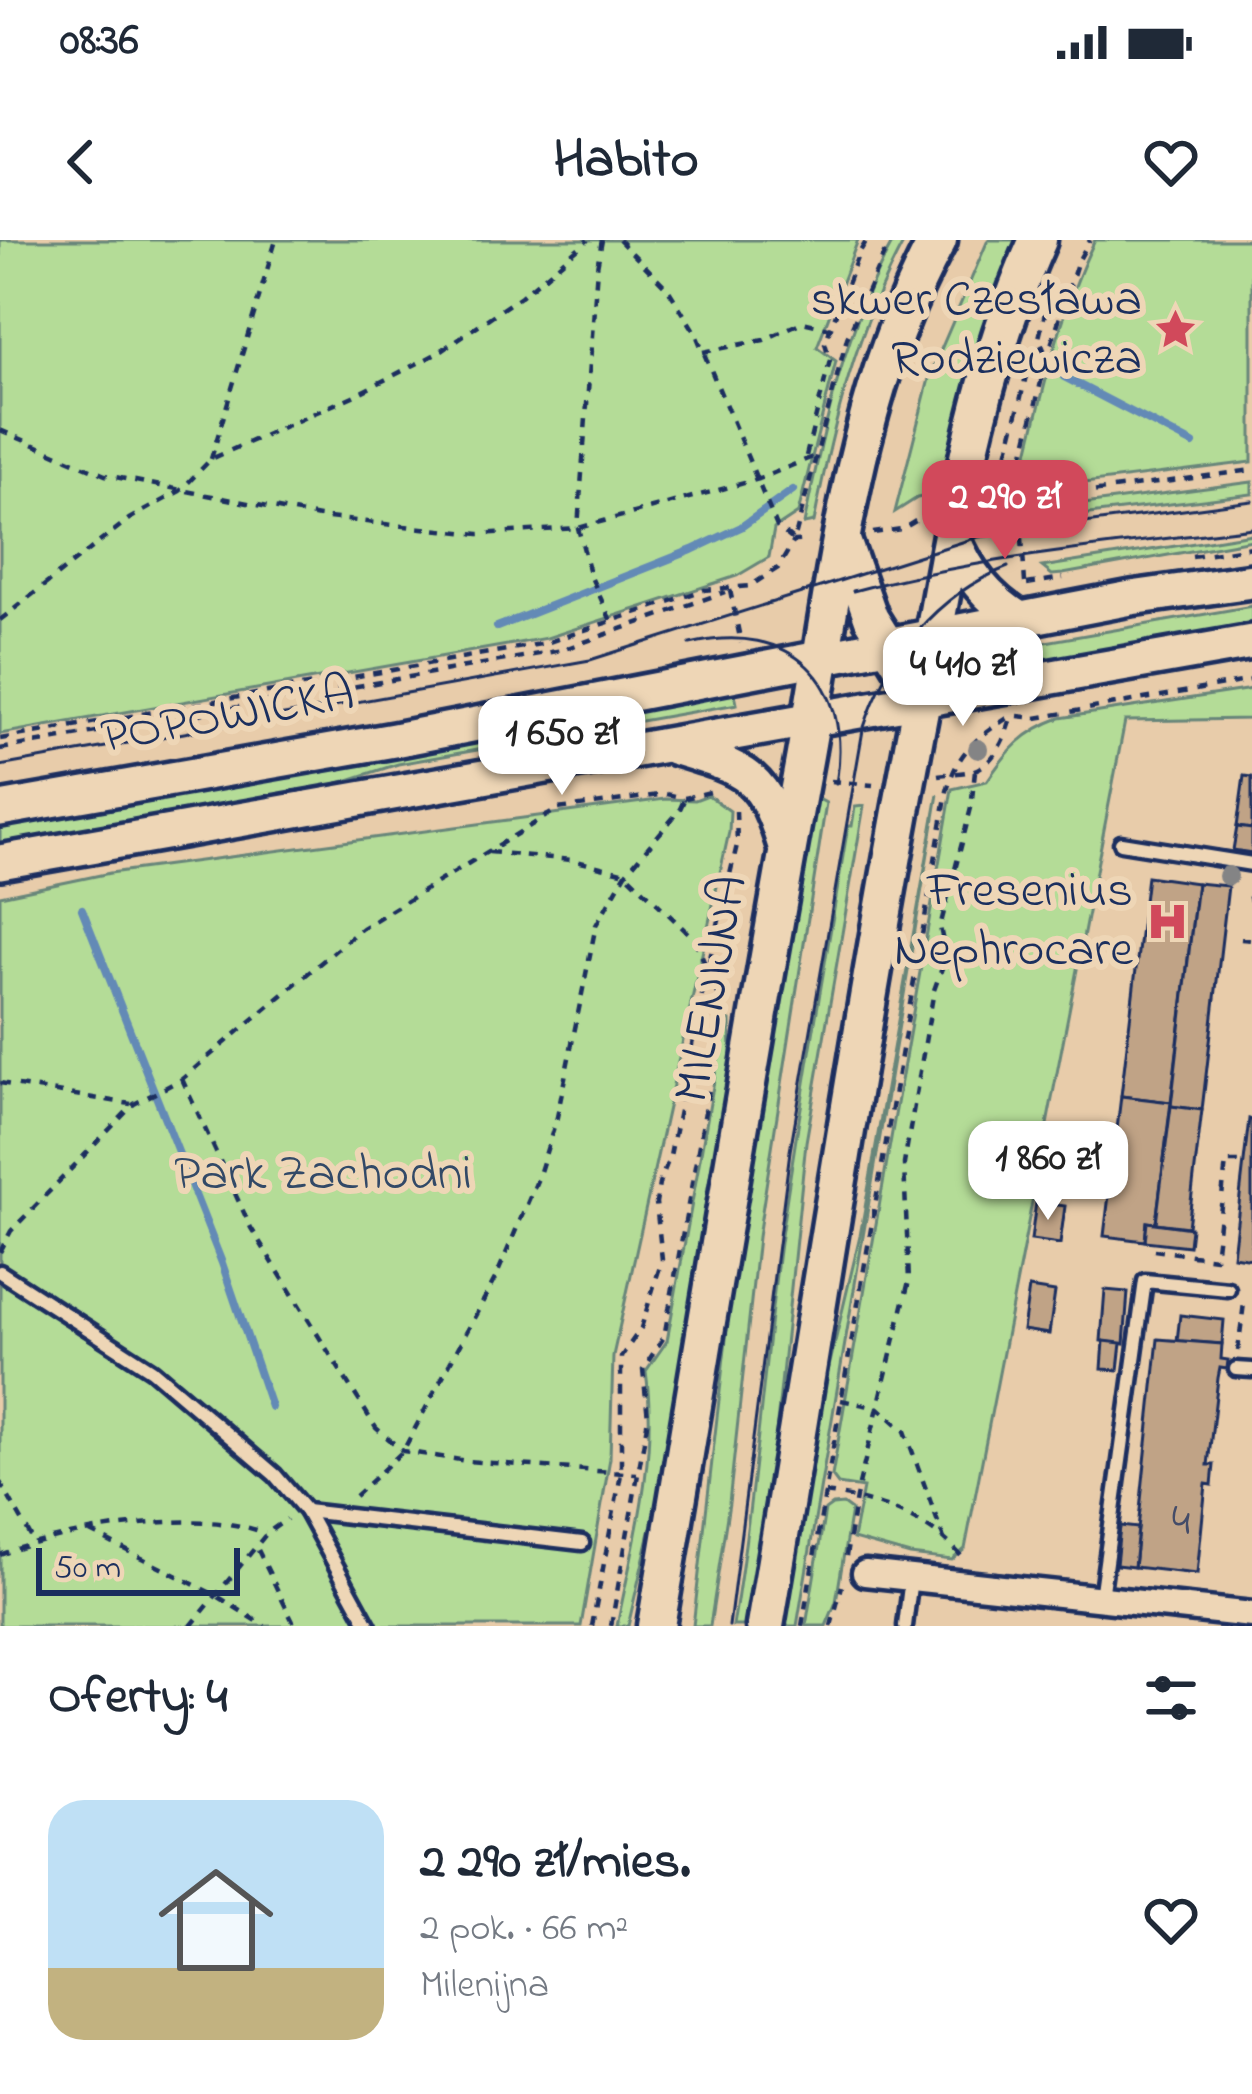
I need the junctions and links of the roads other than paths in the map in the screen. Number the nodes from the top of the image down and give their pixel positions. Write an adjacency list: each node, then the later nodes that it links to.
1 (938, 240): 4 (main road, MILENIJNA)
2 (1038, 240): 3 (main road)
3 (940, 526): 6 (street); 7 (main road)
4 (829, 538): 9 (street); 10 (main road, MILENIJNA)
5 (1252, 580): 6 (street, POPOWICKA)
6 (1019, 619): 7 (street, POPOWICKA)
7 (934, 634): 9 (street, POPOWICKA); 11 (main road)
8 (1252, 642): 11 (street, POPOWICKA)
9 (884, 644): 10 (street, POPOWICKA); 11 (street)
10 (821, 656): 12 (main road, MILENIJNA); 14 (street, POPOWICKA)
11 (922, 700): 12 (street, POPOWICKA); 31 (main road)
12 (810, 719): 13 (street, POPOWICKA); 16 (main road, MILENIJNA)
13 (665, 745): 16 (street); 17 (street, POPOWICKA)
14 (0, 809)
15 (1120, 843): 18 (lane)
16 (788, 854): 30 (main road, MILENIJNA)
17 (0, 862)
18 (1252, 864)
19 (0, 1272): 23 (lane)
20 (1228, 1289): 27 (lane)
21 (1236, 1369): 22 (lane)
22 (1252, 1370)
23 (306, 1511): 24 (lane); 29 (lane)
24 (582, 1543)
25 (865, 1573): 26 (street)
26 (911, 1577): 27 (street); 32 (lane)
27 (1101, 1598): 28 (street)
28 (1235, 1618)
29 (369, 1626)
30 (656, 1626)
31 (765, 1626)
32 (905, 1626)

